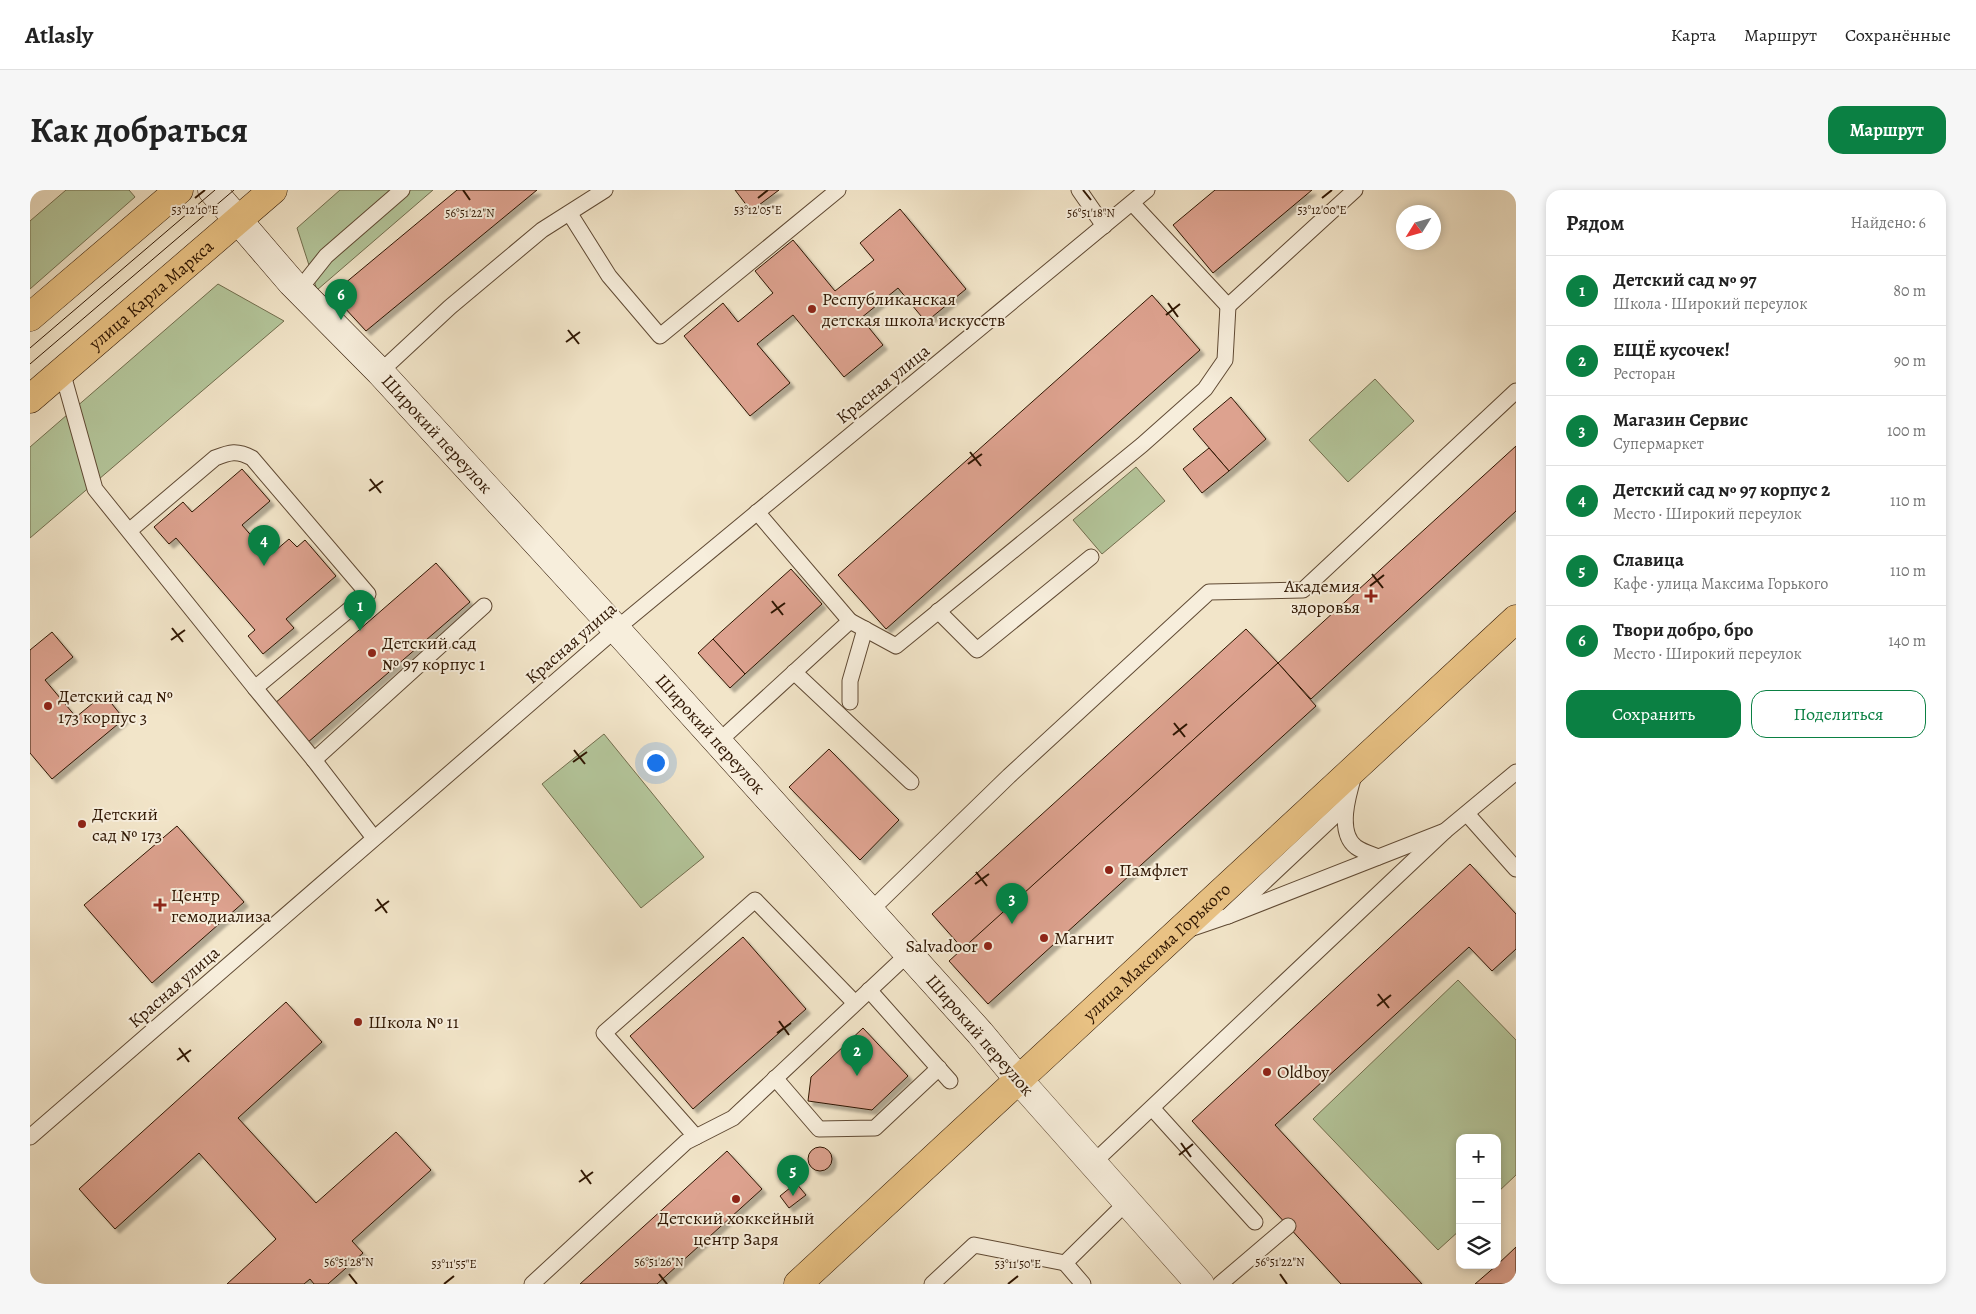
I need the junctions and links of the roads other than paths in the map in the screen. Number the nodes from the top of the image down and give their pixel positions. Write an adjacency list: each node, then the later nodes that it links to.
1 (179, 190): 16 (main road)
2 (212, 190): 12 (street, Широкий переулок)
3 (273, 190): 12 (main road, улица Карла Маркса)
4 (402, 190): 14 (lane)
5 (605, 190): 11 (lane)
6 (838, 190): 11 (lane)
7 (1079, 190): 13 (lane)
8 (1147, 190): 10 (lane, Красная улица)
9 (1355, 190): 15 (lane)
10 (1133, 204): 13 (lane, Красная улица); 15 (lane)
11 (570, 214): 18 (lane)
12 (239, 219): 14 (street, Широкий переулок); 17 (main road, улица Карла Маркса)
13 (1104, 226): 21 (lane, Красная улица)
14 (300, 290): 18 (street, Широкий переулок)
15 (1228, 306): 25 (lane)
16 (30, 317)
17 (62, 371): 20 (main road, улица Карла Маркса); 22 (lane)
18 (380, 372): 28 (street, Широкий переулок)
19 (1516, 391): 44 (lane)
20 (30, 399)
21 (756, 512): 27 (lane); 28 (lane, Красная улица)
22 (129, 532): 31 (lane); 31 (lane)
23 (1091, 557): 25 (lane)
24 (484, 606): 34 (lane)
25 (938, 611): 29 (lane)
26 (1516, 619): 35 (main road, улица Максима Горького)
27 (850, 621): 29 (lane); 30 (lane)
28 (616, 629): 33 (street, Широкий переулок); 41 (lane, Красная улица)
29 (865, 630): 32 (lane)
30 (794, 672): 33 (lane); 37 (lane)
31 (255, 688): 34 (lane)
32 (850, 702)
33 (718, 742): 44 (street, Широкий переулок)
34 (314, 760): 41 (lane)
35 (1357, 766): 38 (lane); 46 (main road, улица Максима Горького)
36 (1516, 772): 39 (lane)
37 (911, 782)
38 (1346, 806): 42 (lane); 45 (lane)
39 (1468, 814): 40 (lane); 43 (lane)
40 (1445, 832): 42 (lane); 54 (lane)
41 (374, 838): 55 (lane, Красная улица)
42 (1378, 857): 45 (lane)
43 (1516, 868)
44 (869, 912): 47 (street, Широкий переулок)
45 (1228, 916): 46 (lane)
46 (1179, 933): 52 (main road, улица Максима Горького)
47 (908, 954): 48 (lane); 52 (street, Широкий переулок)
48 (869, 990): 49 (lane); 50 (lane)
49 (854, 1002): 51 (lane); 56 (lane)
50 (939, 1068): 51 (lane); 53 (lane)
51 (775, 1078): 56 (lane)
52 (1019, 1080): 57 (street, Широкий переулок); 63 (main road, улица Максима Горького)
53 (950, 1081)
54 (1152, 1108): 57 (lane); 59 (lane)
55 (30, 1136)
56 (696, 1137): 62 (lane)
57 (1093, 1163): 58 (street, Широкий переулок)
58 (1127, 1202): 61 (lane); 66 (street, Широкий переулок)
59 (1255, 1222)
60 (1288, 1226): 67 (lane)
61 (1065, 1263): 64 (lane); 65 (lane)
62 (532, 1284)
63 (798, 1284)
64 (932, 1284)
65 (1083, 1284)
66 (1200, 1284)
67 (1220, 1284)

